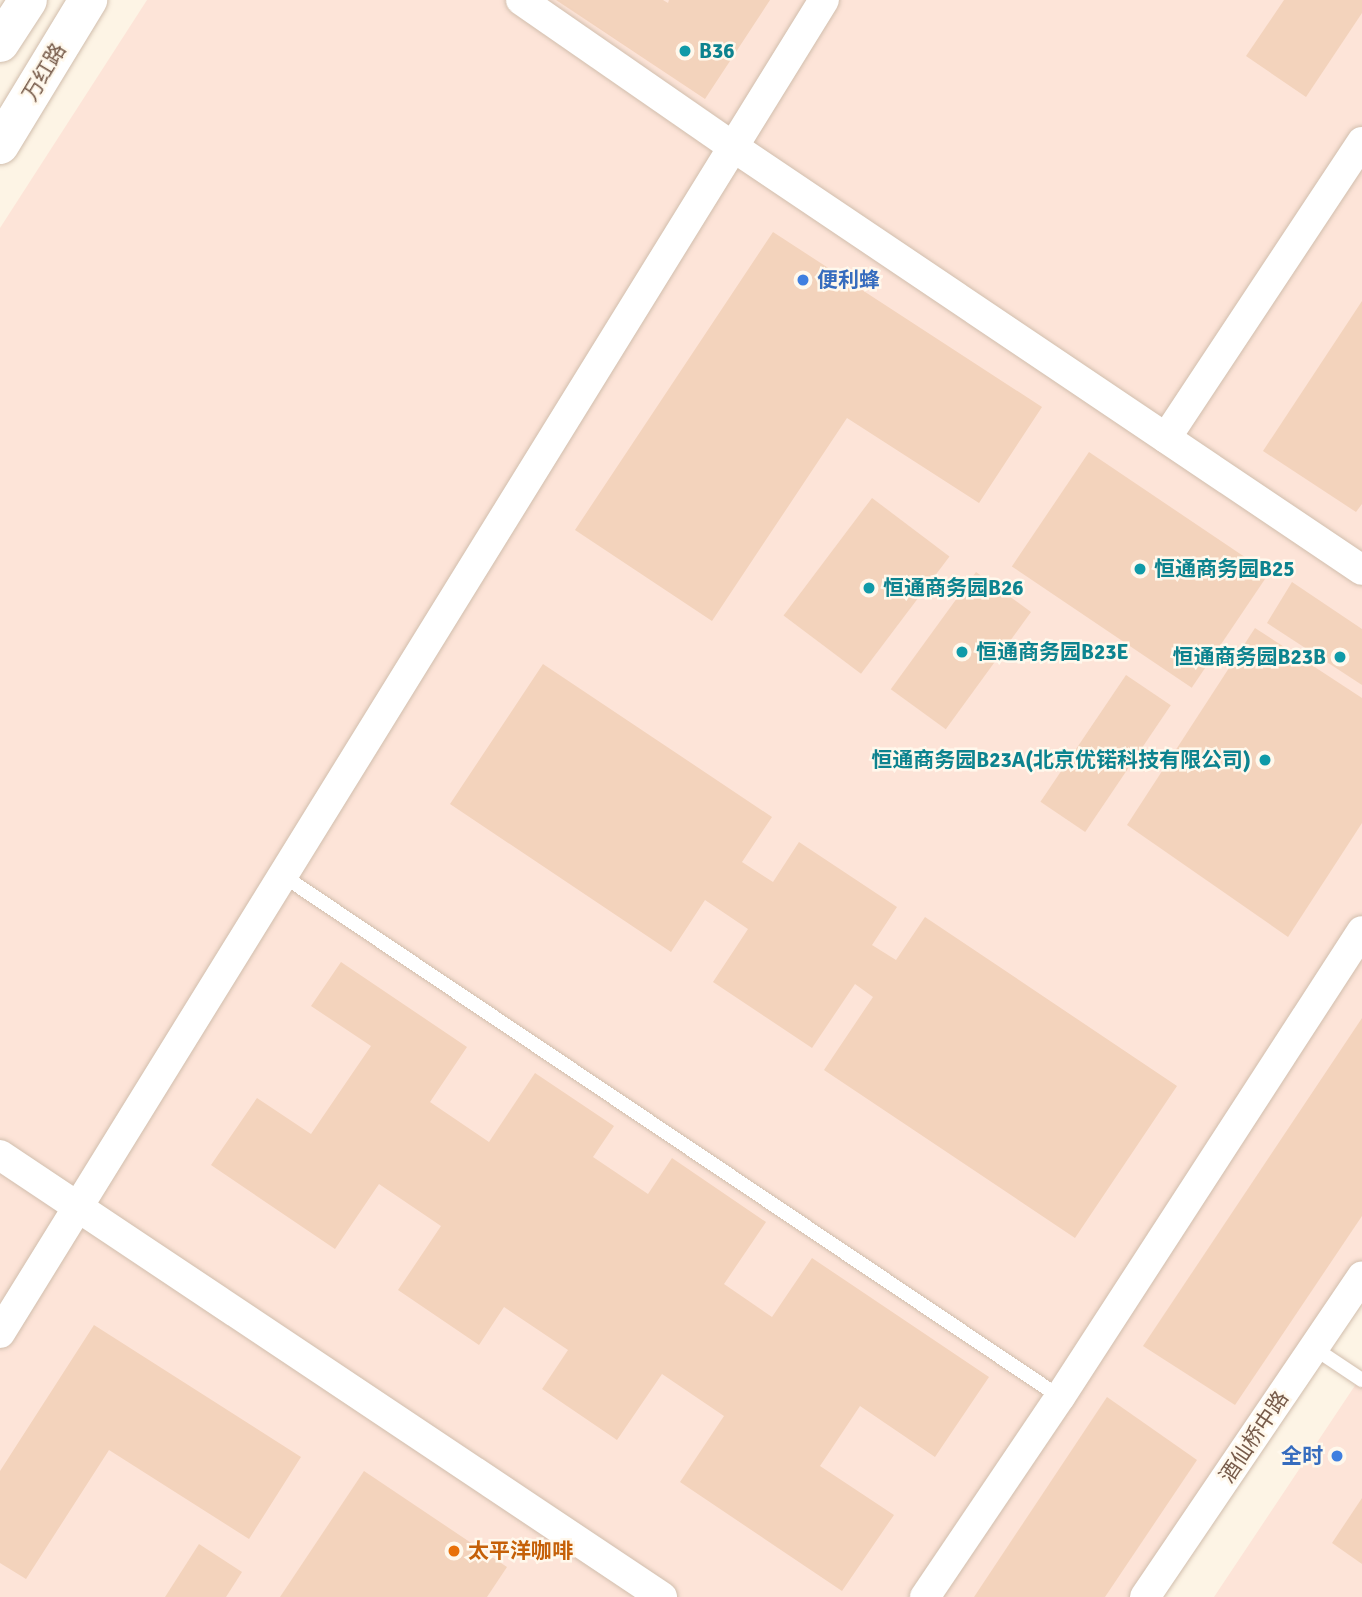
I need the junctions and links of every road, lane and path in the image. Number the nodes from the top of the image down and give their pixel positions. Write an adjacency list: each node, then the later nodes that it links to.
1 (28, 0): 5 (street)
2 (88, 0): 7 (street, 万红路)
3 (521, 0): 8 (street)
4 (824, 0): 8 (street)
5 (0, 43)
6 (1362, 142): 9 (street)
7 (0, 144)
8 (732, 146): 9 (street); 11 (street)
9 (1166, 438): 10 (street)
10 (1362, 570)
11 (282, 875): 14 (street); 19 (lane)
12 (1362, 931): 19 (street)
13 (0, 1155): 14 (street)
14 (79, 1208): 16 (street); 20 (street)
15 (1362, 1277): 17 (street, 酒仙桥中路)
16 (0, 1333)
17 (1314, 1348): 18 (lane); 22 (street, 酒仙桥中路)
18 (1362, 1381)
19 (1060, 1397): 21 (street)
20 (662, 1597)
21 (925, 1597)
22 (1145, 1597)

